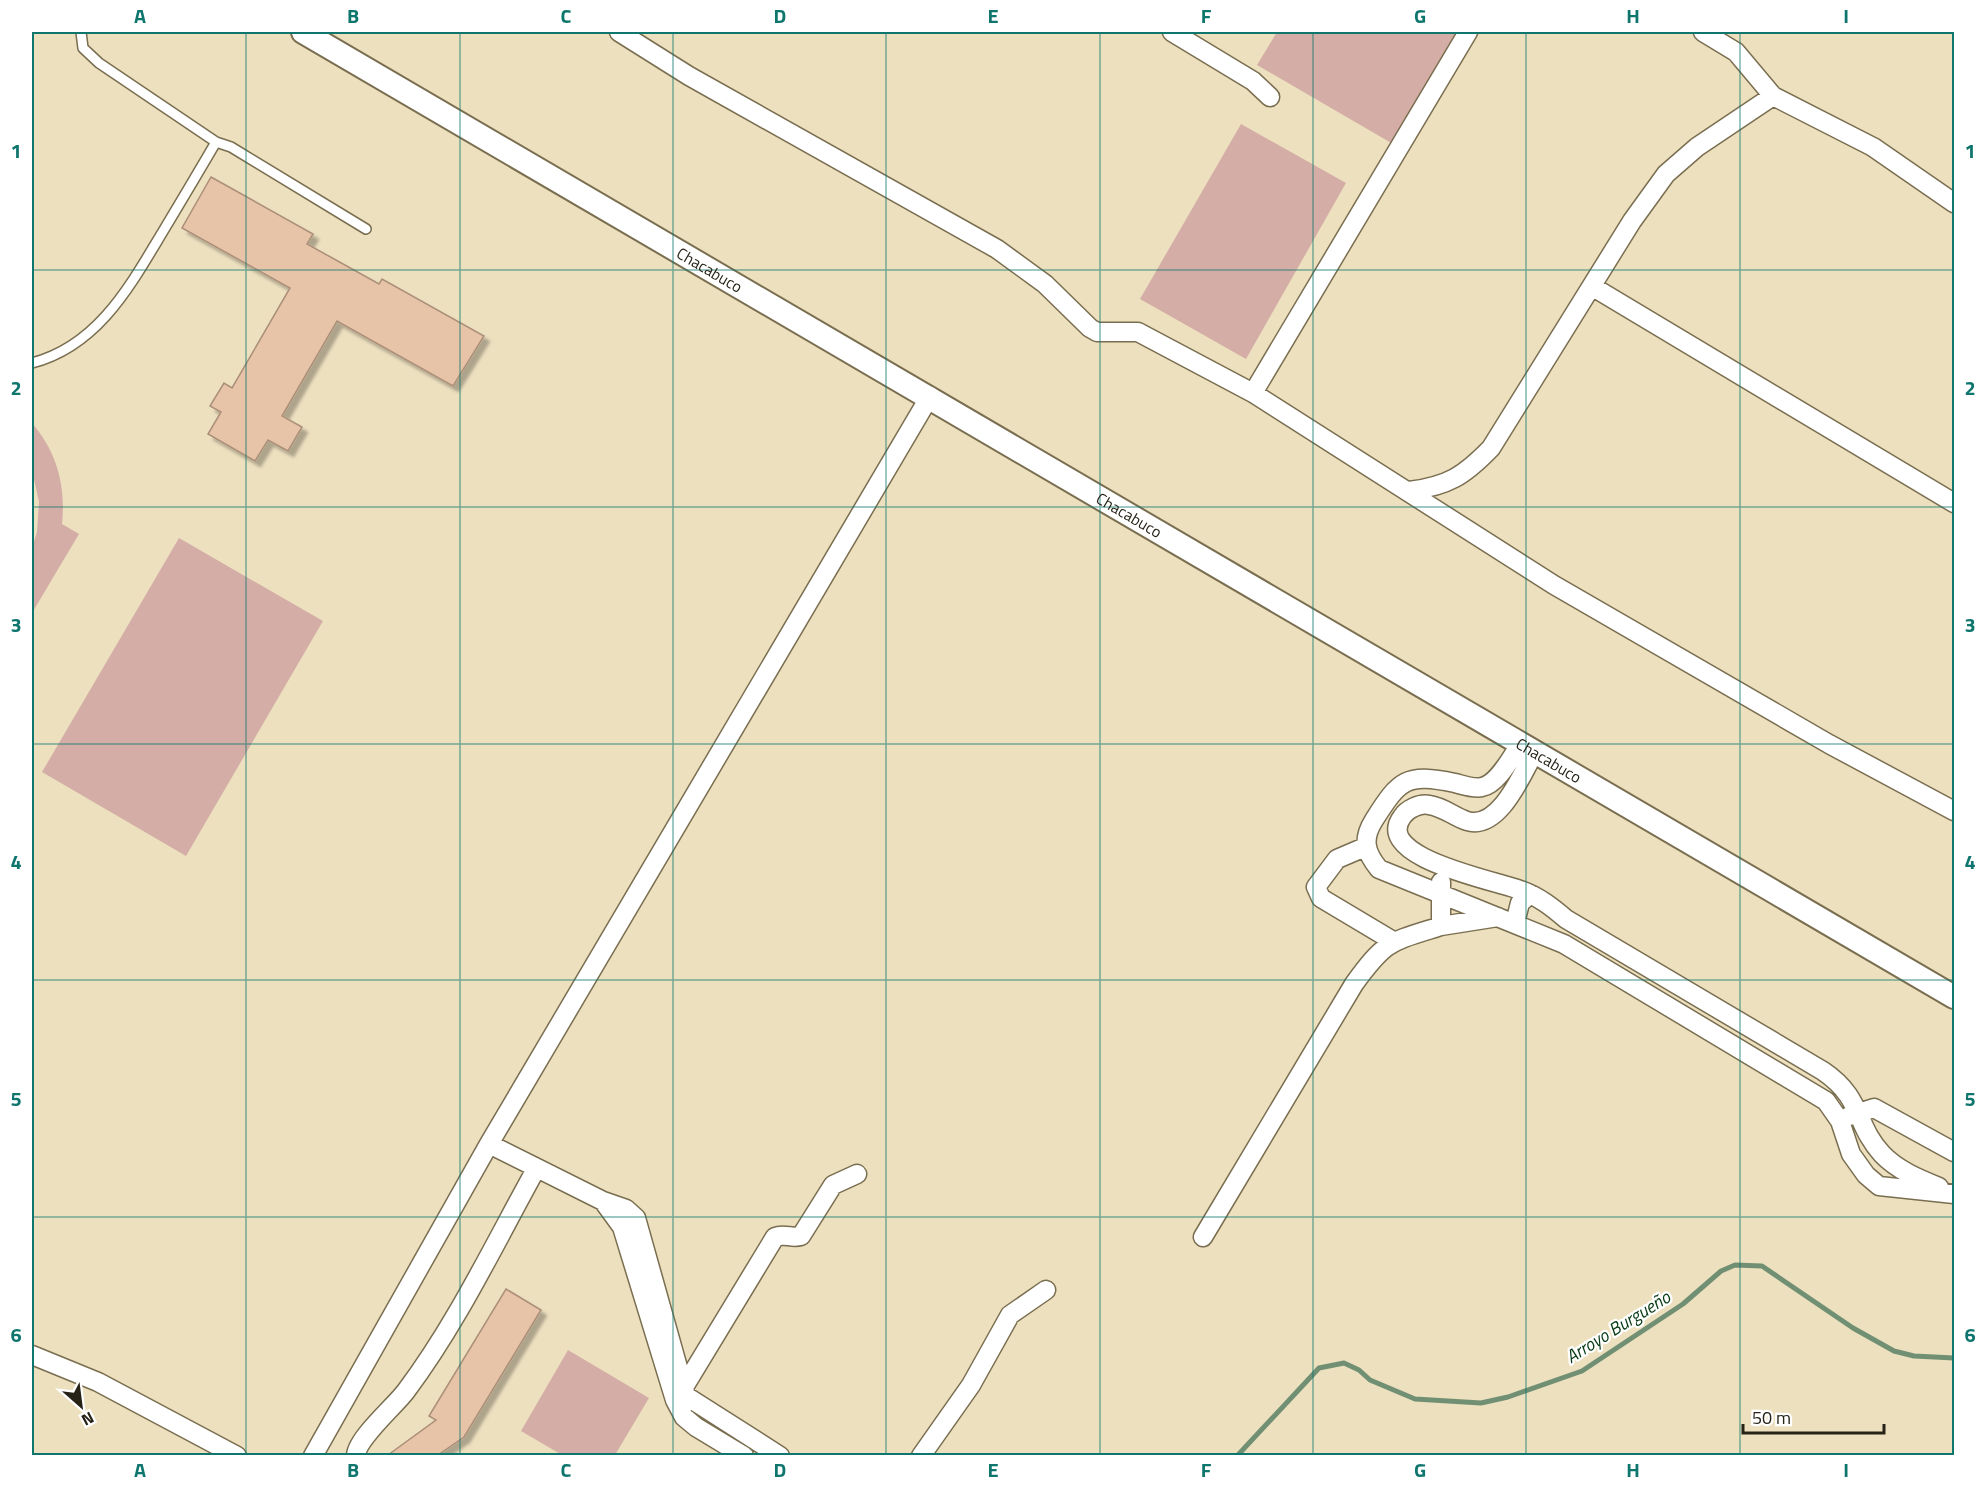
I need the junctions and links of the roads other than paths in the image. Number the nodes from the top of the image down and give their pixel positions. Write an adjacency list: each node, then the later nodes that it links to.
1 (81, 32): 9 (lane)
2 (303, 32): 15 (street, Chacabuco)
3 (619, 32): 14 (street)
4 (1172, 32): 8 (street)
5 (1468, 32): 14 (street)
6 (1702, 32): 7 (street)
7 (1773, 96): 10 (street); 12 (street)
8 (1270, 97)
9 (216, 142): 11 (lane); 13 (lane)
10 (1954, 203)
11 (366, 230)
12 (1593, 287): 16 (street); 17 (street)
13 (32, 363)
14 (1253, 393): 16 (street)
15 (930, 396): 18 (street, Chacabuco); 32 (street)
16 (1408, 490): 19 (street)
17 (1954, 503)
18 (1528, 747): 20 (street); 21 (street); 29 (street, Chacabuco)
19 (1954, 811)
20 (1365, 847): 22 (street); 28 (street)
21 (1444, 866): 22 (street); 23 (street)
22 (1439, 893): 25 (street); 26 (street)
23 (1530, 894): 24 (street); 25 (street)
24 (1554, 908): 27 (street); 30 (street)
25 (1507, 920): 26 (street); 27 (street)
26 (1440, 926): 28 (street)
27 (1540, 932): 31 (street)
28 (1393, 941): 37 (street)
29 (1954, 997)
30 (1858, 1111): 31 (street); 33 (street); 36 (street)
31 (1840, 1121): 36 (street)
32 (489, 1144): 34 (street); 42 (street)
33 (1954, 1152)
34 (536, 1169): 40 (street); 43 (street)
35 (857, 1174): 40 (street)
36 (1954, 1194)
37 (1203, 1237)
38 (1046, 1290): 46 (street)
39 (32, 1355): 41 (street)
40 (679, 1394): 44 (street); 45 (street)
41 (237, 1455)
42 (313, 1455)
43 (356, 1455)
44 (744, 1455)
45 (780, 1455)
46 (921, 1455)

